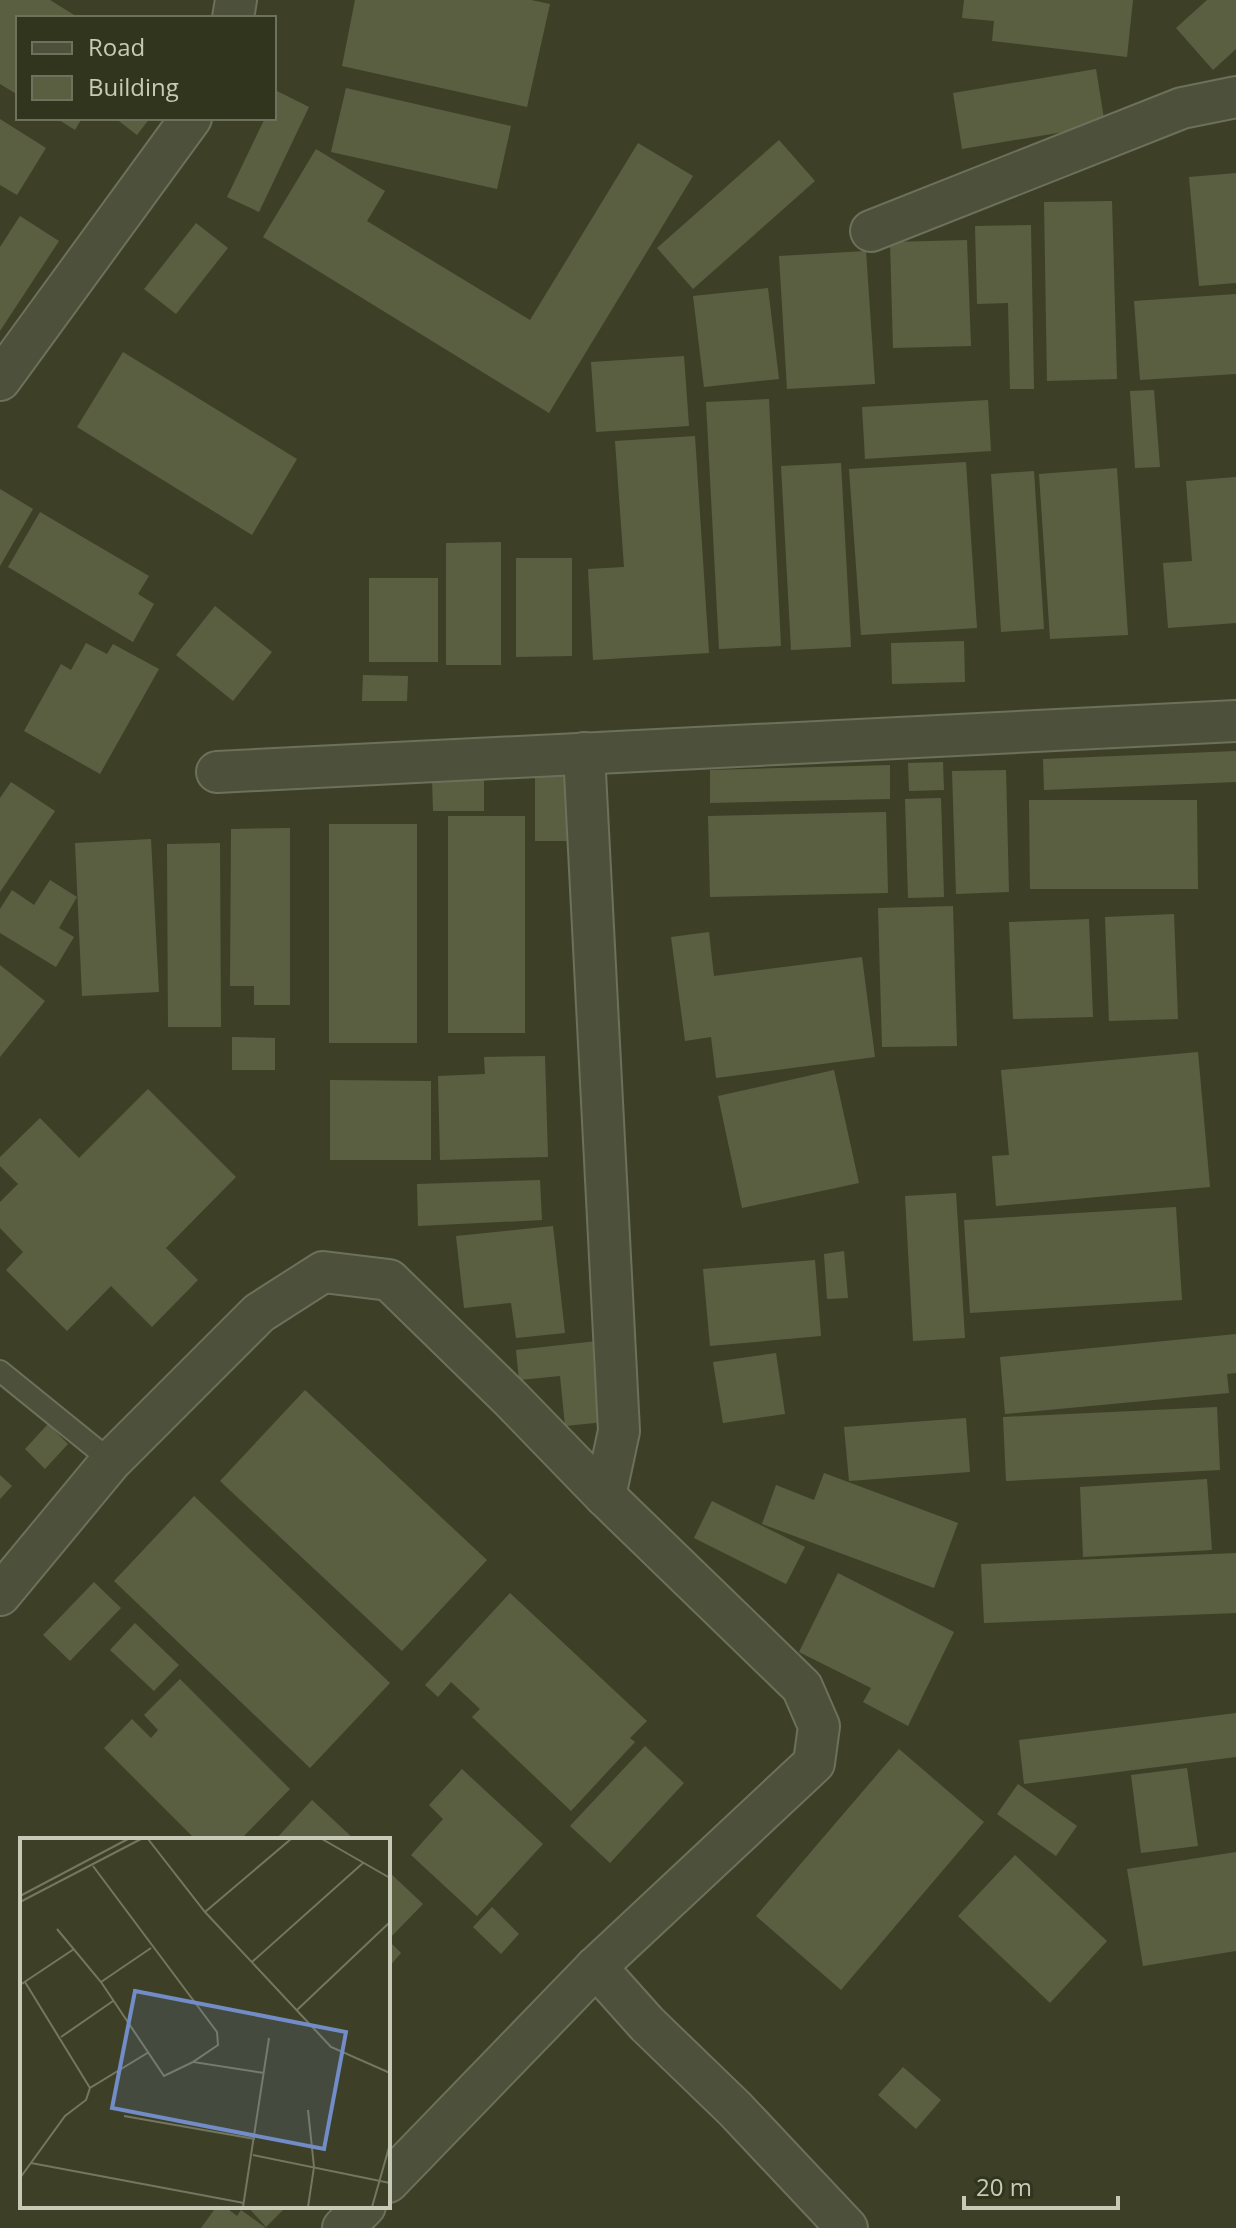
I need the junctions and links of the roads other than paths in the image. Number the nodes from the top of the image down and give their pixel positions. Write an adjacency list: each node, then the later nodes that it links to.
1 (1236, 97): 3 (street)
2 (190, 120): 4 (street)
3 (871, 231)
4 (0, 380)
5 (1236, 721): 6 (street)
6 (584, 753): 7 (street); 10 (street)
7 (217, 772)
8 (0, 1371): 9 (lane)
9 (111, 1461): 10 (street); 11 (street)
10 (605, 1496): 12 (street)
11 (0, 1595)
12 (596, 1967): 13 (street); 16 (street)
13 (390, 2180)
14 (363, 2208): 15 (street)
15 (343, 2228)
16 (847, 2228)

